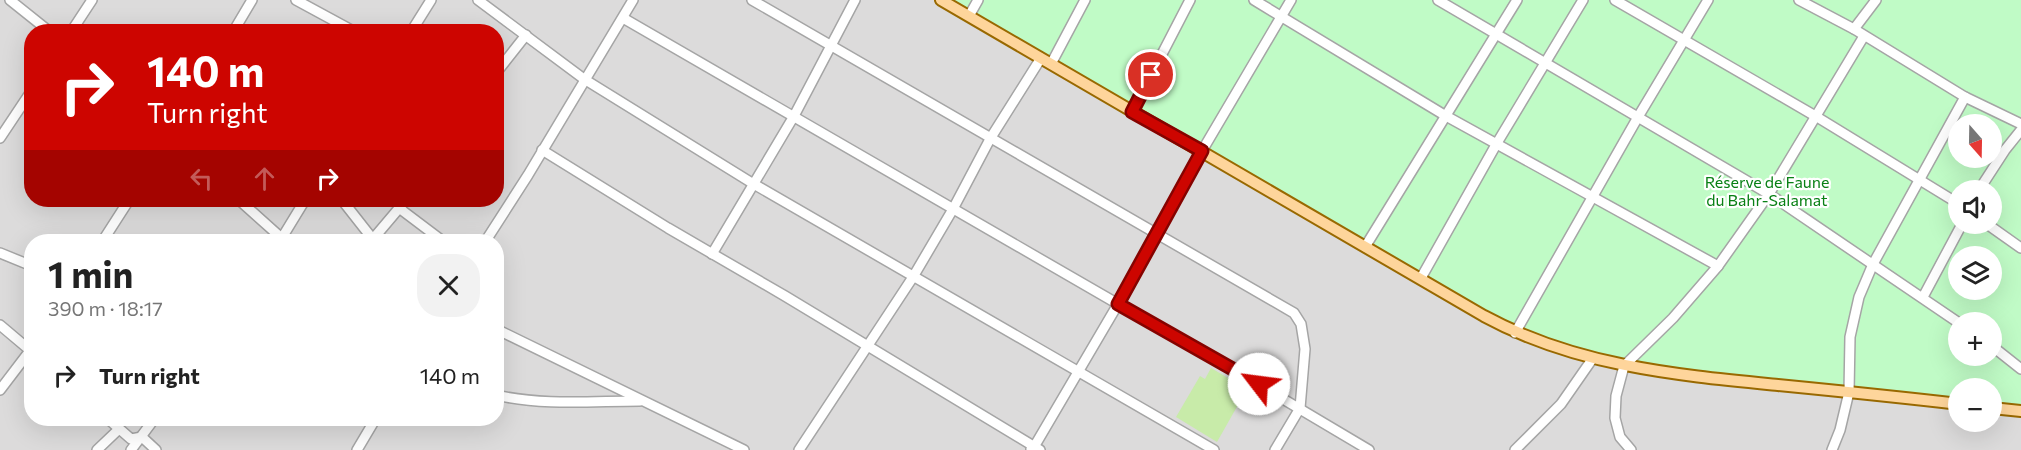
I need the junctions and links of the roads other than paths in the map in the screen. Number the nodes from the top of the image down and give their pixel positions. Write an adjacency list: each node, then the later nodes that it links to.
1 (10, 0): 26 (street)
2 (92, 0): 27 (street)
3 (252, 0): 28 (street)
4 (296, 0): 29 (street)
5 (431, 0): 30 (street)
6 (477, 0): 33 (street)
7 (633, 0): 25 (street)
8 (752, 0): 36 (street)
9 (855, 0): 36 (street)
10 (941, 0): 23 (main road)
11 (978, 0): 23 (street)
12 (1085, 0): 39 (street)
13 (1190, 0): 44 (street)
14 (1254, 0): 24 (street)
15 (1291, 0): 24 (street)
16 (1438, 0): 32 (street)
17 (1517, 0): 32 (street)
18 (1583, 0): 40 (street)
19 (1615, 0): 35 (street)
20 (1708, 0): 35 (street)
21 (1801, 0): 31 (street)
22 (1876, 0): 31 (street)
23 (969, 16): 37 (main road)
24 (1282, 16): 46 (street); 55 (street)
25 (622, 18): 41 (street); 45 (street)
26 (40, 24)
27 (76, 24)
28 (238, 24)
29 (340, 24)
30 (416, 24)
31 (1854, 29): 34 (street)
32 (1497, 34): 40 (street); 46 (street)
33 (525, 35): 38 (street); 41 (street)
34 (1864, 36): 42 (street); 48 (street)
35 (1684, 39): 47 (street); 48 (street)
36 (831, 44): 45 (street); 52 (street)
37 (1041, 58): 39 (main road); 52 (street)
38 (504, 63)
39 (1052, 64): 44 (main road)
40 (1545, 64): 47 (street); 53 (street)
41 (584, 79): 54 (street); 58 (street)
42 (1965, 97): 49 (street); 56 (street)
43 (24, 102): 51 (street)
44 (1132, 112): 55 (main road)
45 (794, 116): 58 (street); 67 (street)
46 (1446, 116): 53 (street); 78 (street)
47 (1638, 117): 59 (street); 60 (street)
48 (1817, 117): 56 (street); 59 (street)
49 (2021, 124)
50 (2021, 130): 57 (street)
51 (0, 138)
52 (990, 139): 67 (street); 77 (street)
53 (1497, 143): 60 (street); 86 (street)
54 (542, 150): 74 (street); 81 (street)
55 (1202, 151): 77 (street); 78 (main road)
56 (1922, 179): 61 (street); 83 (street)
57 (1986, 180)
58 (752, 183): 81 (street); 85 (street)
59 (1769, 194): 83 (street); 84 (street)
60 (1592, 197): 84 (street); 92 (street)
61 (1948, 197)
62 (125, 207): 68 (street)
63 (247, 207): 69 (street)
64 (301, 207): 70 (street)
65 (348, 207): 71 (street)
66 (399, 208): 72 (street); 73 (street)
67 (953, 209): 85 (street); 88 (street)
68 (109, 234)
69 (276, 234)
70 (285, 234)
71 (369, 234)
72 (379, 234)
73 (433, 234)
74 (490, 234)
75 (1957, 234): 87 (street)
76 (2001, 234): 79 (street)
77 (1157, 235): 88 (street); 106 (street)
78 (1365, 247): 86 (main road)
79 (2021, 248)
80 (0, 253): 82 (street)
81 (712, 254): 94 (street)
82 (24, 263)
83 (1873, 264): 87 (street); 102 (street)
84 (1718, 266): 98 (street)
85 (913, 276): 94 (street); 100 (street)
86 (1421, 278): 92 (main road)
87 (1923, 297): 89 (street)
88 (1118, 304): 100 (street); 106 (street)
89 (1948, 315)
90 (0, 326): 93 (street)
91 (504, 333): 104 (street)
92 (1515, 333): 96 (main road)
93 (24, 345)
94 (868, 346): 114 (street); 120 (street)
95 (2002, 354): 99 (street)
96 (1593, 358): 98 (main road); 124 (street)
97 (24, 359): 101 (street)
98 (1624, 366): 102 (main road); 125 (street)
99 (2021, 369)
100 (1080, 372): 114 (street); 121 (street)
101 (0, 390)
102 (1849, 392): 105 (main road); 126 (street)
103 (504, 397): 104 (street)
104 (644, 400): 119 (street)
105 (1948, 403)
106 (1300, 408): 122 (street); 123 (street)
107 (2002, 409): 108 (main road)
108 (2021, 411)
109 (116, 426): 112 (street)
110 (150, 426): 113 (street)
111 (371, 426): 118 (street)
112 (119, 429): 113 (street); 115 (street)
113 (142, 437): 116 (street); 117 (street)
114 (1035, 449)
115 (97, 450)
116 (131, 450)
117 (156, 450)
118 (357, 450)
119 (744, 450)
120 (799, 450)
121 (1214, 450)
122 (1275, 450)
123 (1369, 450)
124 (1515, 450)
125 (1631, 450)
126 (1832, 450)

